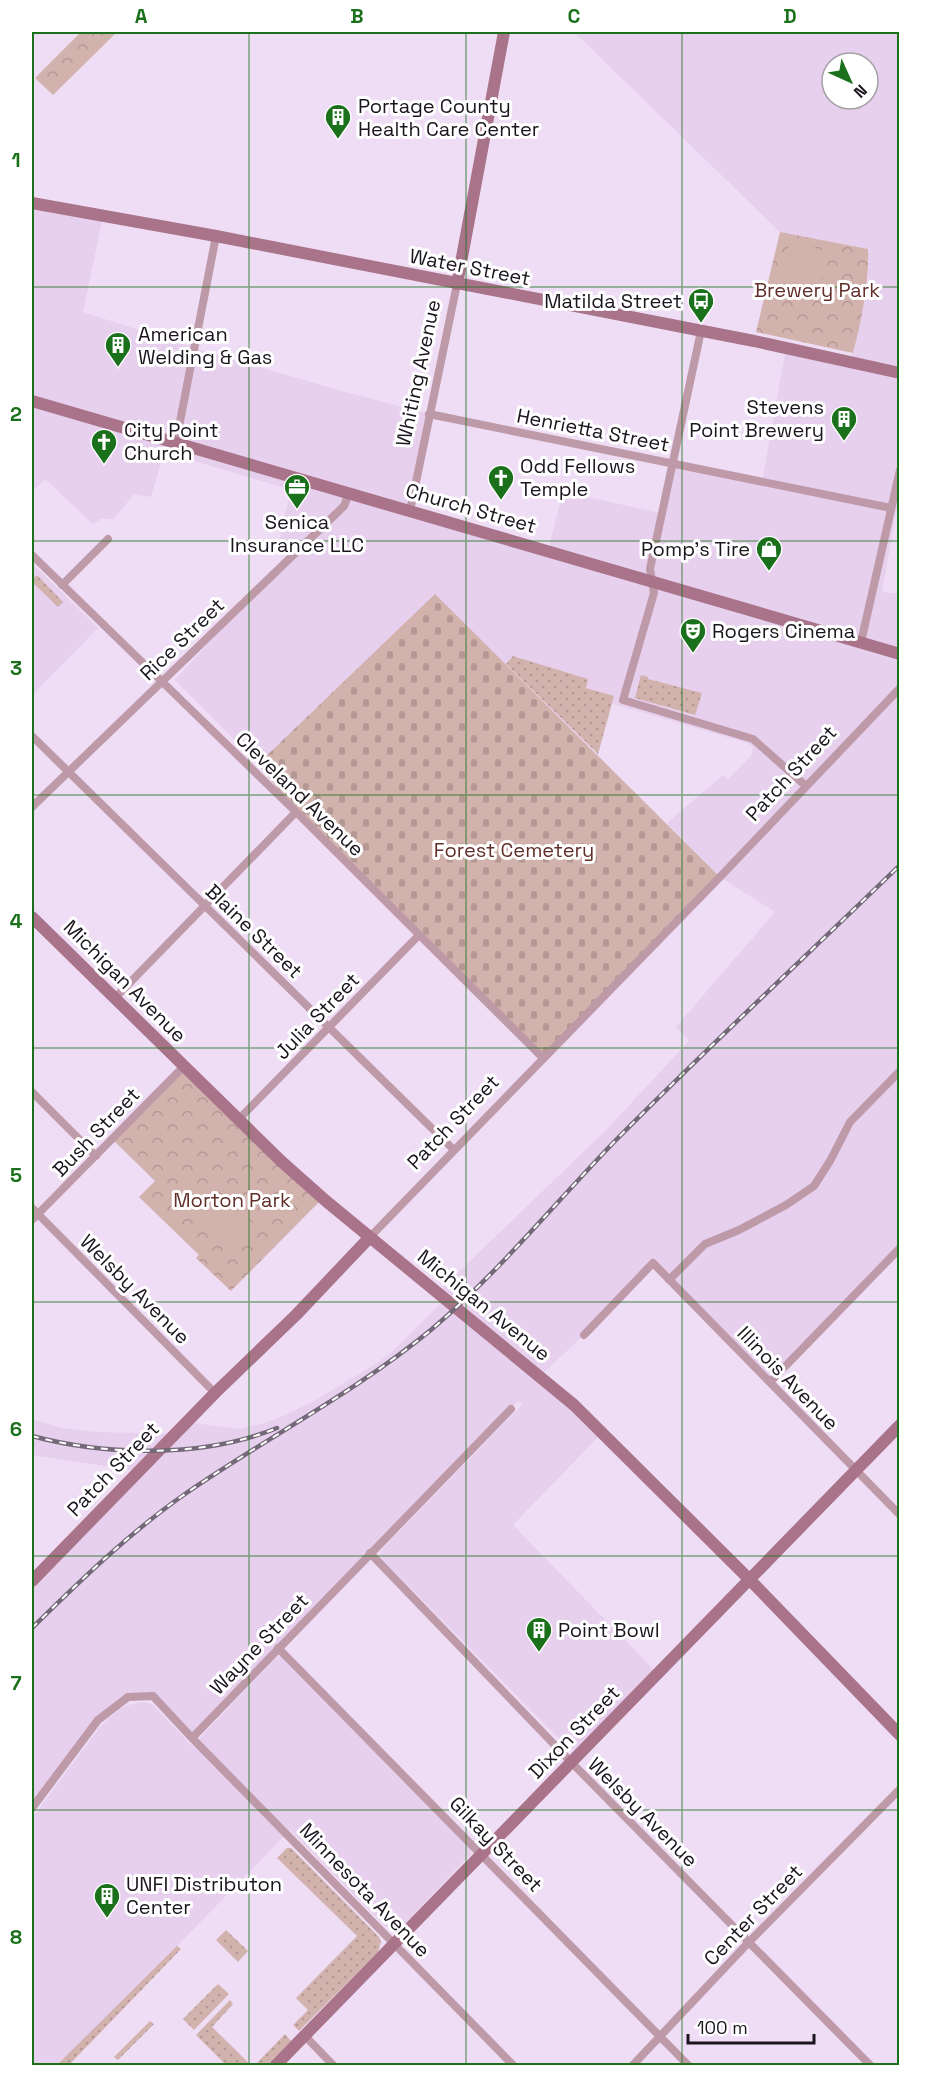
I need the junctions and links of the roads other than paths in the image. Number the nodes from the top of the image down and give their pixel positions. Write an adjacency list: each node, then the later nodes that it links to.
1 (504, 32): 4 (street, Whiting Avenue)
2 (32, 203): 3 (street, Water Street)
3 (216, 236): 4 (street, Water Street); 9 (street)
4 (457, 284): 5 (street, Water Street); 8 (street, Whiting Avenue)
5 (701, 331): 6 (street, Water Street); 10 (street)
6 (900, 373)
7 (32, 400): 9 (street, Church Street)
8 (429, 414): 10 (street, Henrietta Street); 14 (street, Whiting Avenue)
9 (176, 442): 12 (street, Church Street)
10 (672, 462): 13 (street, Henrietta Street); 17 (street)
11 (900, 471): 13 (street)
12 (349, 493): 14 (street, Church Street); 21 (street, Rice Street)
13 (891, 508): 19 (street)
14 (410, 511): 17 (street, Church Street)
15 (108, 539): 18 (street)
16 (32, 555): 18 (street, Cleveland Avenue)
17 (652, 581): 19 (street, Church Street); 25 (street)
18 (62, 585): 21 (street, Cleveland Avenue)
19 (861, 642): 20 (street, Church Street)
20 (900, 654)
21 (161, 682): 24 (street, Rice Street); 27 (street, Cleveland Avenue)
22 (900, 688): 25 (street, Patch Street)
23 (32, 736): 24 (street, Blaine Street)
24 (68, 772): 26 (street, Rice Street); 28 (street, Blaine Street)
25 (806, 786): 33 (street, Patch Street)
26 (32, 807)
27 (296, 812): 28 (street); 30 (street, Cleveland Avenue)
28 (205, 906): 31 (street); 32 (street, Blaine Street)
29 (32, 916): 31 (street, Michigan Avenue)
30 (418, 935): 32 (street, Julia Street); 33 (street, Cleveland Avenue)
31 (115, 998): 34 (street, Michigan Avenue)
32 (329, 1027): 37 (street, Julia Street); 38 (street, Blaine Street)
33 (543, 1058): 38 (street, Patch Street)
34 (183, 1066): 37 (street, Michigan Avenue); 39 (street, Bush Street)
35 (900, 1071): 43 (street)
36 (32, 1092): 39 (street)
37 (238, 1120): 41 (street, Michigan Avenue)
38 (454, 1150): 41 (street, Patch Street)
39 (96, 1156): 40 (street, Bush Street)
40 (34, 1214): 46 (street, Welsby Avenue)
41 (370, 1237): 46 (street, Patch Street); 53 (street, Michigan Avenue)
42 (900, 1248): 45 (street)
43 (669, 1280): 44 (street, Illinois Avenue); 45 (street, Illinois Avenue)
44 (584, 1335)
45 (770, 1382): 49 (street, Illinois Avenue)
46 (215, 1393): 52 (street, Patch Street)
47 (511, 1409): 51 (street, Wayne Street)
48 (900, 1425): 49 (street, Dixon Street)
49 (855, 1470): 50 (street, Illinois Avenue); 53 (street, Dixon Street)
50 (900, 1515)
51 (369, 1553): 54 (street, Wayne Street); 57 (street, Welsby Avenue)
52 (33, 1577)
53 (750, 1580): 55 (street, Michigan Avenue); 57 (street, Dixon Street)
54 (278, 1647): 56 (street, Wayne Street); 60 (street, Gilkay Street)
55 (900, 1736)
56 (192, 1738): 59 (street); 62 (street, Minnesota Avenue)
57 (571, 1762): 60 (street, Dixon Street); 61 (street, Welsby Avenue)
58 (900, 1789): 61 (street, Center Street)
59 (32, 1808)
60 (482, 1854): 62 (street, Dixon Street); 64 (street, Gilkay Street)
61 (749, 1942): 64 (street, Center Street); 70 (street, Welsby Avenue)
62 (395, 1944): 63 (street, Dixon Street); 67 (street, Minnesota Avenue)
63 (304, 2035): 65 (street, Dixon Street); 66 (street)
64 (660, 2036): 68 (street, Center Street); 69 (street, Gilkay Street)
65 (275, 2066)
66 (334, 2066)
67 (514, 2066)
68 (632, 2066)
69 (689, 2066)
70 (871, 2066)

